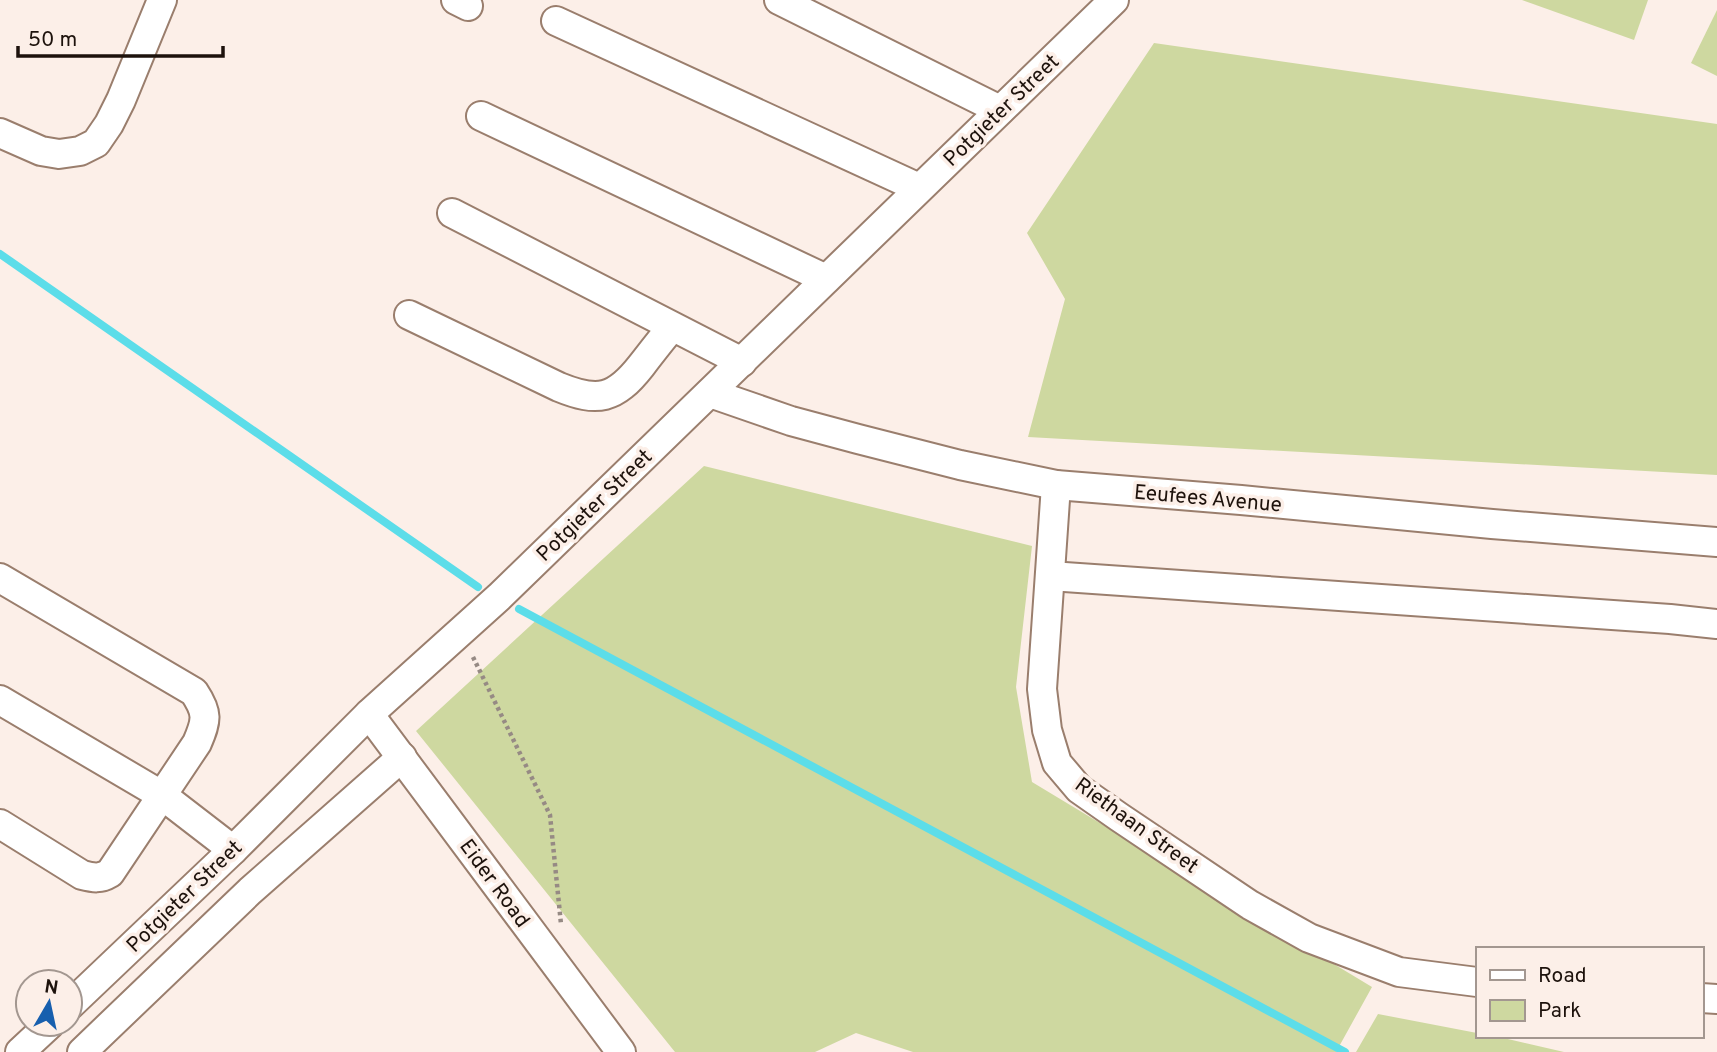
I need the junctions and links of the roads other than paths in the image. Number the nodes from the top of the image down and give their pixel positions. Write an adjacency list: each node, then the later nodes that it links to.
1 (162, 0): 7 (street)
2 (779, 0): 5 (street)
3 (1106, 2): 5 (street, Potgieter Street)
4 (556, 21): 8 (street)
5 (1000, 110): 8 (street, Potgieter Street)
6 (481, 116): 10 (street)
7 (0, 133)
8 (919, 188): 10 (street, Potgieter Street)
9 (452, 214): 12 (street)
10 (826, 279): 13 (street, Potgieter Street)
11 (409, 315): 12 (street)
12 (672, 327): 13 (street)
13 (742, 362): 14 (street, Potgieter Street)
14 (710, 393): 15 (street, Eeufees Avenue); 21 (street, Potgieter Street)
15 (1056, 485): 16 (street, Eeufees Avenue); 17 (street, Riethaan Street)
16 (1717, 542)
17 (1050, 576): 19 (street); 26 (street, Riethaan Street)
18 (0, 578): 23 (street)
19 (1717, 624)
20 (0, 700): 23 (street)
21 (369, 714): 22 (street, Eider Road); 25 (street, Potgieter Street)
22 (402, 757): 29 (street, Eider Road); 31 (street, Potgieter Street)
23 (163, 796): 24 (street); 25 (street)
24 (0, 824)
25 (233, 849): 27 (street, Potgieter Street)
26 (1476, 982)
27 (84, 992)
28 (35, 1038): 30 (street)
29 (612, 1048)
30 (20, 1052)
31 (82, 1052)

